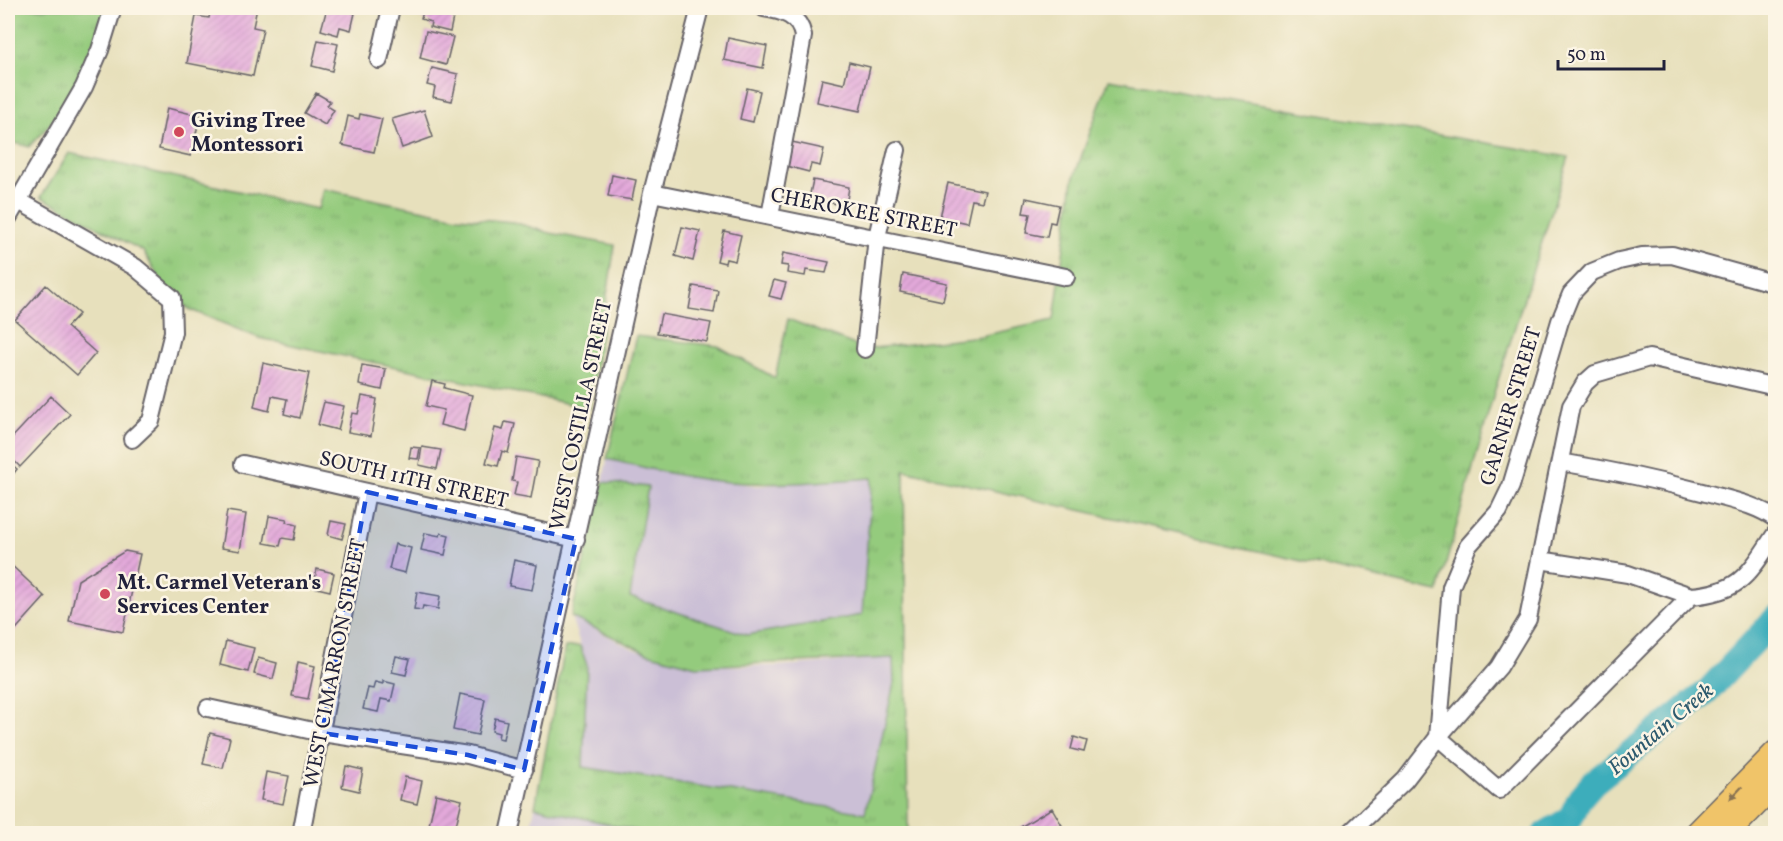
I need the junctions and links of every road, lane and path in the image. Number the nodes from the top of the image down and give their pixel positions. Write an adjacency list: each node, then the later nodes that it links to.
1 (113, 8): 8 (street)
2 (391, 8): 5 (street)
3 (700, 8): 7 (street, WEST COSTILLA STREET)
4 (764, 8): 9 (street)
5 (379, 60)
6 (897, 150): 11 (street)
7 (652, 193): 9 (street, CHEROKEE STREET); 22 (street, WEST COSTILLA STREET)
8 (19, 201): 10 (street); 16 (street)
9 (770, 216): 11 (street, CHEROKEE STREET)
10 (8, 218)
11 (877, 237): 12 (street, CHEROKEE STREET); 14 (street)
12 (1066, 277)
13 (1776, 284): 27 (street, GARNER STREET)
14 (865, 349)
15 (1776, 387): 17 (street)
16 (132, 439)
17 (1560, 462): 20 (street); 23 (street)
18 (243, 464): 19 (street, SOUTH 11TH STREET)
19 (367, 492): 22 (street, SOUTH 11TH STREET); 26 (street, WEST CIMARRON STREET)
20 (1776, 519)
21 (1776, 533): 24 (street)
22 (576, 539): 29 (street, WEST COSTILLA STREET)
23 (1540, 560): 24 (street); 27 (street)
24 (1691, 596): 27 (street)
25 (208, 708): 26 (street)
26 (322, 733): 29 (street); 31 (street, WEST CIMARRON STREET)
27 (1438, 737): 33 (street)
28 (1776, 753): 34 (highway, one-way to 34)
29 (524, 771): 32 (street, WEST COSTILLA STREET)
30 (1776, 783): 35 (highway)
31 (301, 834)
32 (509, 834)
33 (1349, 834)
34 (1697, 834)
35 (1726, 834)

